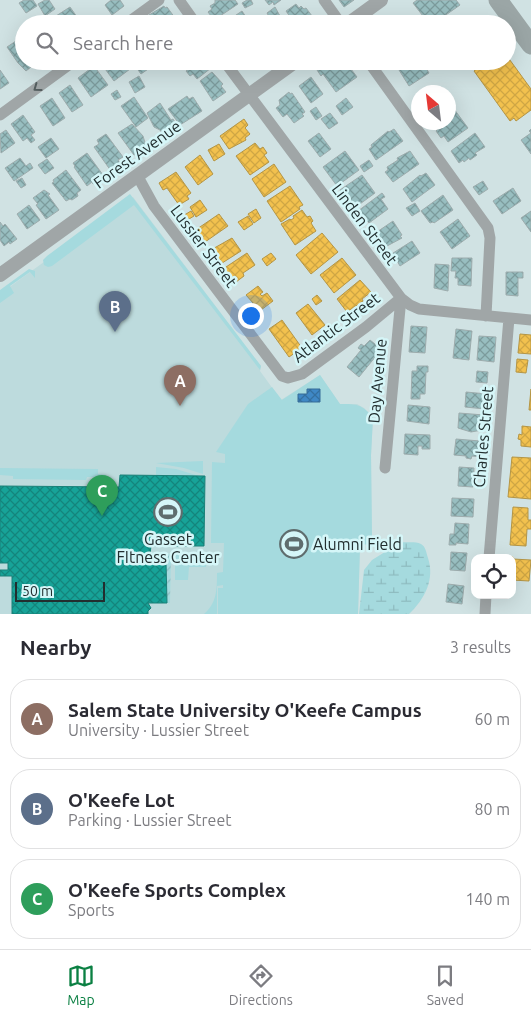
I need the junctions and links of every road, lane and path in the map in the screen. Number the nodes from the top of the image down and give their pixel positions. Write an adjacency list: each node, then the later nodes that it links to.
1 (159, 0): 6 (street)
2 (179, 0): 7 (street)
3 (324, 0): 8 (street)
4 (381, 0): 9 (street)
5 (498, 0): 10 (highway)
6 (138, 15)
7 (190, 15)
8 (335, 15)
9 (360, 15)
10 (509, 15)
11 (516, 25): 12 (highway)
12 (531, 45)
13 (62, 70): 18 (street, one-way to 18)
14 (231, 70): 17 (street, Linden Street)
15 (284, 70): 17 (street, Forest Avenue)
16 (374, 70): 22 (street)
17 (249, 95): 19 (street, Forest Avenue); 21 (street, Linden Street)
18 (0, 115)
19 (138, 175): 20 (street, Forest Avenue); 25 (street, Lussier Street)
20 (0, 275)
21 (401, 298): 22 (street, Linden Street); 25 (street, Atlantic Street); 26 (street, Day Avenue)
22 (486, 316): 23 (street, Linden Street)
23 (509, 318): 24 (street, Linden Street); 27 (street, Charles Street)
24 (531, 320)
25 (288, 378)
26 (385, 468)
27 (490, 554)
28 (486, 599): 29 (street)
29 (485, 614)

